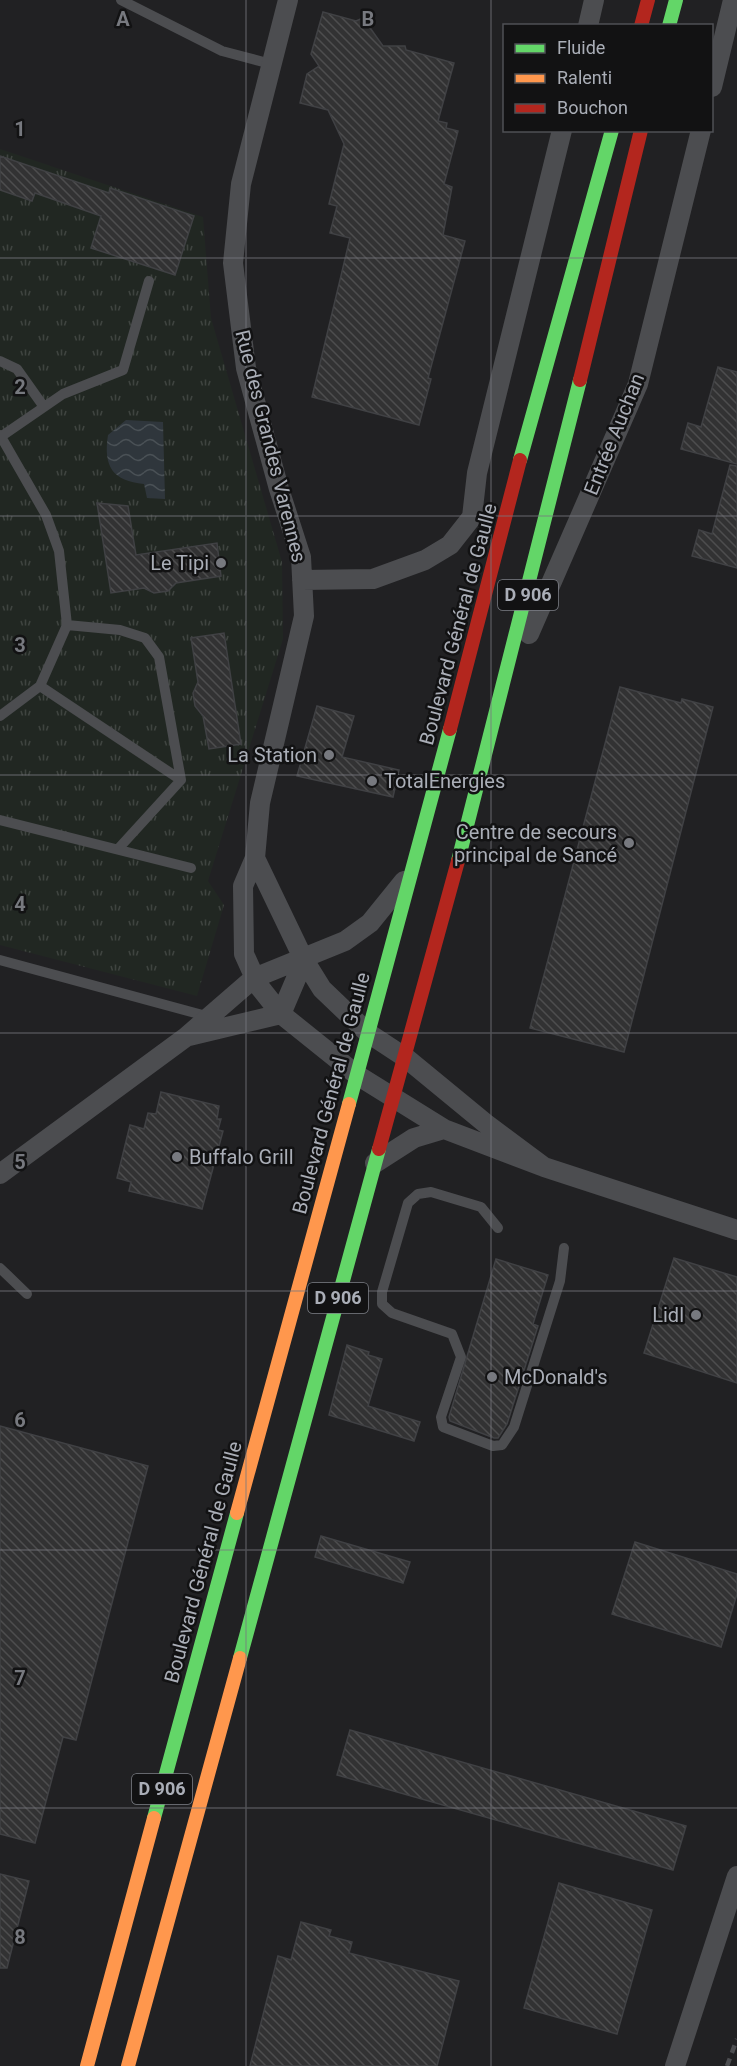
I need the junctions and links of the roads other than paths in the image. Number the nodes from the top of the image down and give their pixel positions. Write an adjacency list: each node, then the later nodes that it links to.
1 (121, 0): 10 (lane)
2 (288, 0): 10 (street, Rue des Grandes Varennes)
3 (594, 0): 7 (street)
4 (648, 0): 8 (main road)
5 (676, 0): 9 (main road)
6 (733, 0): 11 (street)
7 (588, 24)
8 (642, 24)
9 (670, 24)
10 (271, 64): 20 (street, Rue des Grandes Varennes)
11 (713, 79)
12 (562, 132): 20 (street)
13 (611, 132): 30 (main road, Boulevard Général de Gaulle / D 906)
14 (641, 132): 23 (main road, D 906)
15 (701, 132): 23 (street, Entrée Auchan)
16 (148, 280): 18 (lane)
17 (0, 361): 18 (lane)
18 (44, 407): 19 (lane)
19 (1, 436): 21 (lane)
20 (302, 580): 28 (street, Rue des Grandes Varennes)
21 (67, 625): 22 (lane); 25 (lane)
22 (40, 686): 24 (lane); 25 (lane)
23 (503, 692): 38 (main road, D 906)
24 (0, 716)
25 (181, 780): 27 (lane)
26 (0, 820): 27 (lane)
27 (118, 849): 29 (lane)
28 (255, 858): 32 (street); 33 (street, Rue des Grandes Varennes)
29 (192, 868)
30 (412, 871): 32 (street); 36 (main road, Boulevard Général de Gaulle / D 906)
31 (0, 960): 35 (lane)
32 (304, 960): 33 (street); 34 (street); 36 (street)
33 (254, 978): 34 (street, Rue des Grandes Varennes); 35 (street)
34 (281, 1014): 37 (street); 39 (street, Rue des Grandes Varennes)
35 (210, 1017): 37 (street)
36 (368, 1034): 38 (street); 39 (main road, Boulevard Général de Gaulle / D 906)
37 (186, 1037): 44 (street)
38 (406, 1058): 40 (main road, D 906); 43 (street)
39 (357, 1075): 40 (street, Rue des Grandes Varennes); 51 (main road, Boulevard Général de Gaulle / D 906)
40 (394, 1098): 41 (street, Rue des Grandes Varennes); 42 (main road, D 906)
41 (444, 1130): 42 (street); 43 (street, Rue des Grandes Varennes)
42 (375, 1163): 52 (main road, D 906)
43 (544, 1167): 46 (street, Rue des Grandes Varennes)
44 (0, 1174)
45 (498, 1228): 47 (lane)
46 (737, 1230)
47 (564, 1248)
48 (0, 1268): 49 (lane)
49 (27, 1294)
50 (737, 1876): 53 (street)
51 (87, 2066)
52 (128, 2066)
53 (675, 2066)

